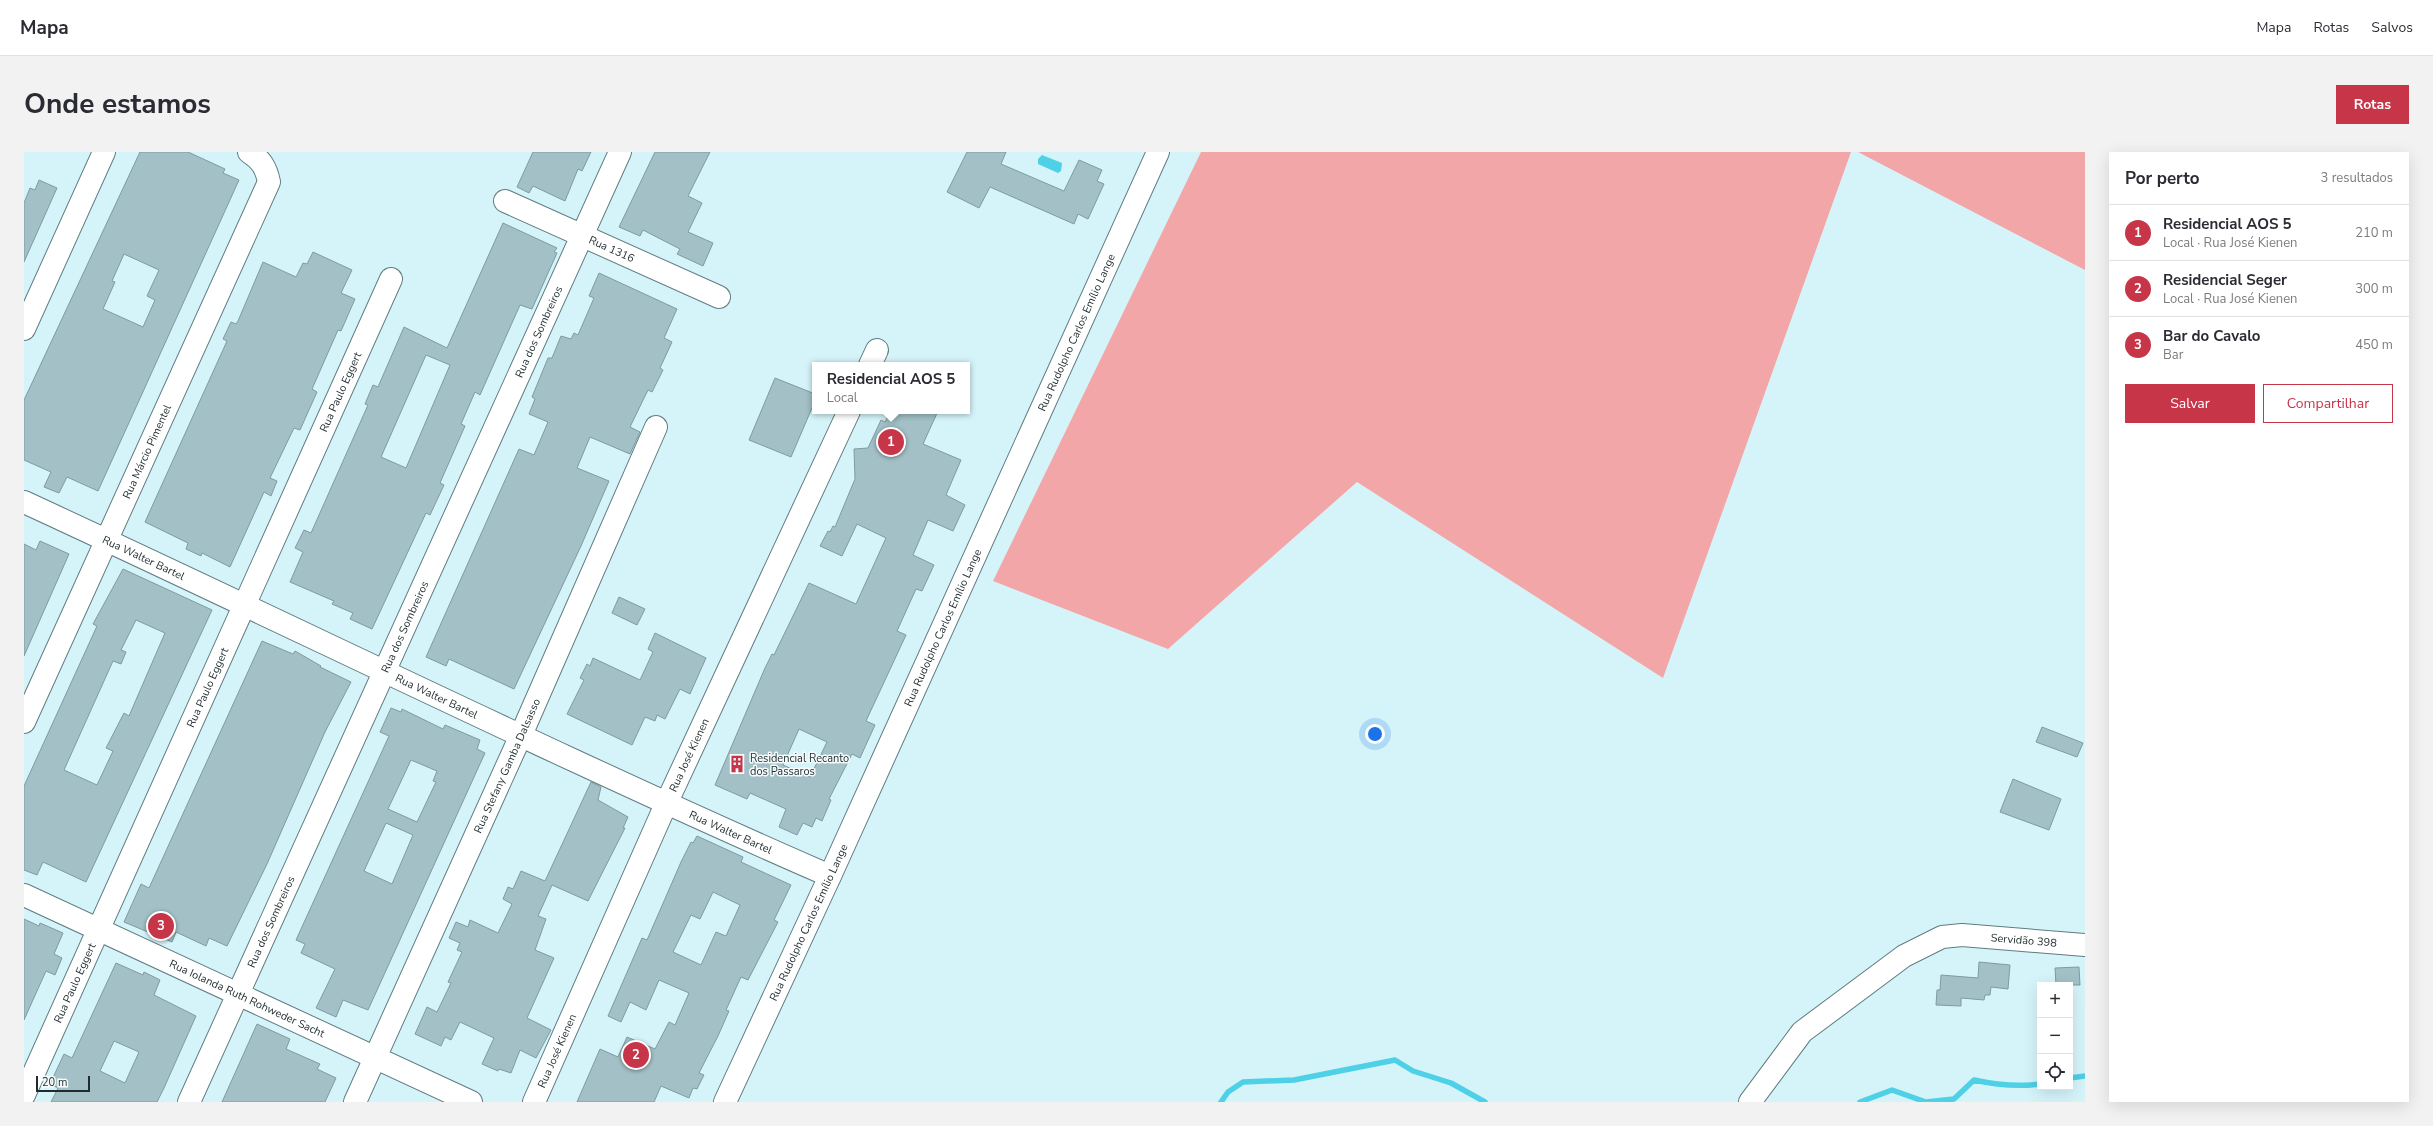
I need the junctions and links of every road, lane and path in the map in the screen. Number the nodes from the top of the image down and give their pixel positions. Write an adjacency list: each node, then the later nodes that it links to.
1 (104, 152): 9 (street)
2 (249, 152): 13 (street, Rua Márcio Pimentel)
3 (620, 152): 6 (street, Rua dos Sombreiros)
4 (1158, 152): 19 (street, Rua Rudolpho Carlos Emílio Lange)
5 (505, 201): 6 (street, Rua 1316)
6 (583, 236): 8 (street, Rua 1316); 15 (street, Rua dos Sombreiros)
7 (391, 279): 14 (street, Rua Paulo Eggert)
8 (719, 298)
9 (24, 329)
10 (848, 414): 18 (street, Rua José Kienen)
11 (656, 427): 17 (street, Rua Stefany Gamba Dalsasso)
12 (24, 502): 13 (street, Rua Walter Bartel)
13 (107, 540): 14 (street, Rua Walter Bartel); 16 (street, Rua Márcio Pimentel)
14 (243, 604): 15 (street, Rua Walter Bartel); 21 (street, Rua Paulo Eggert)
15 (385, 670): 17 (street, Rua Walter Bartel); 23 (street, Rua dos Sombreiros)
16 (24, 722)
17 (521, 735): 18 (street, Rua Walter Bartel); 24 (street, Rua Stefany Gamba Dalsasso)
18 (666, 804): 19 (street, Rua Walter Bartel); 29 (street, Rua José Kienen)
19 (830, 876): 30 (street, Rua Rudolpho Carlos Emílio Lange)
20 (24, 895): 21 (street, Rua Iolanda Ruth Rohweder Sacht)
21 (100, 930): 23 (street, Rua Iolanda Ruth Rohweder Sacht); 25 (street, Rua Paulo Eggert)
22 (2085, 945): 31 (street, Servidão 398)
23 (238, 994): 24 (street, Rua Iolanda Ruth Rohweder Sacht); 26 (street, Rua dos Sombreiros)
24 (374, 1059): 27 (street, Rua Stefany Gamba Dalsasso); 28 (street, Rua Iolanda Ruth Rohweder Sacht)
25 (24, 1095)
26 (189, 1102)
27 (355, 1102)
28 (471, 1102)
29 (534, 1102)
30 (725, 1102)
31 (1750, 1102)

